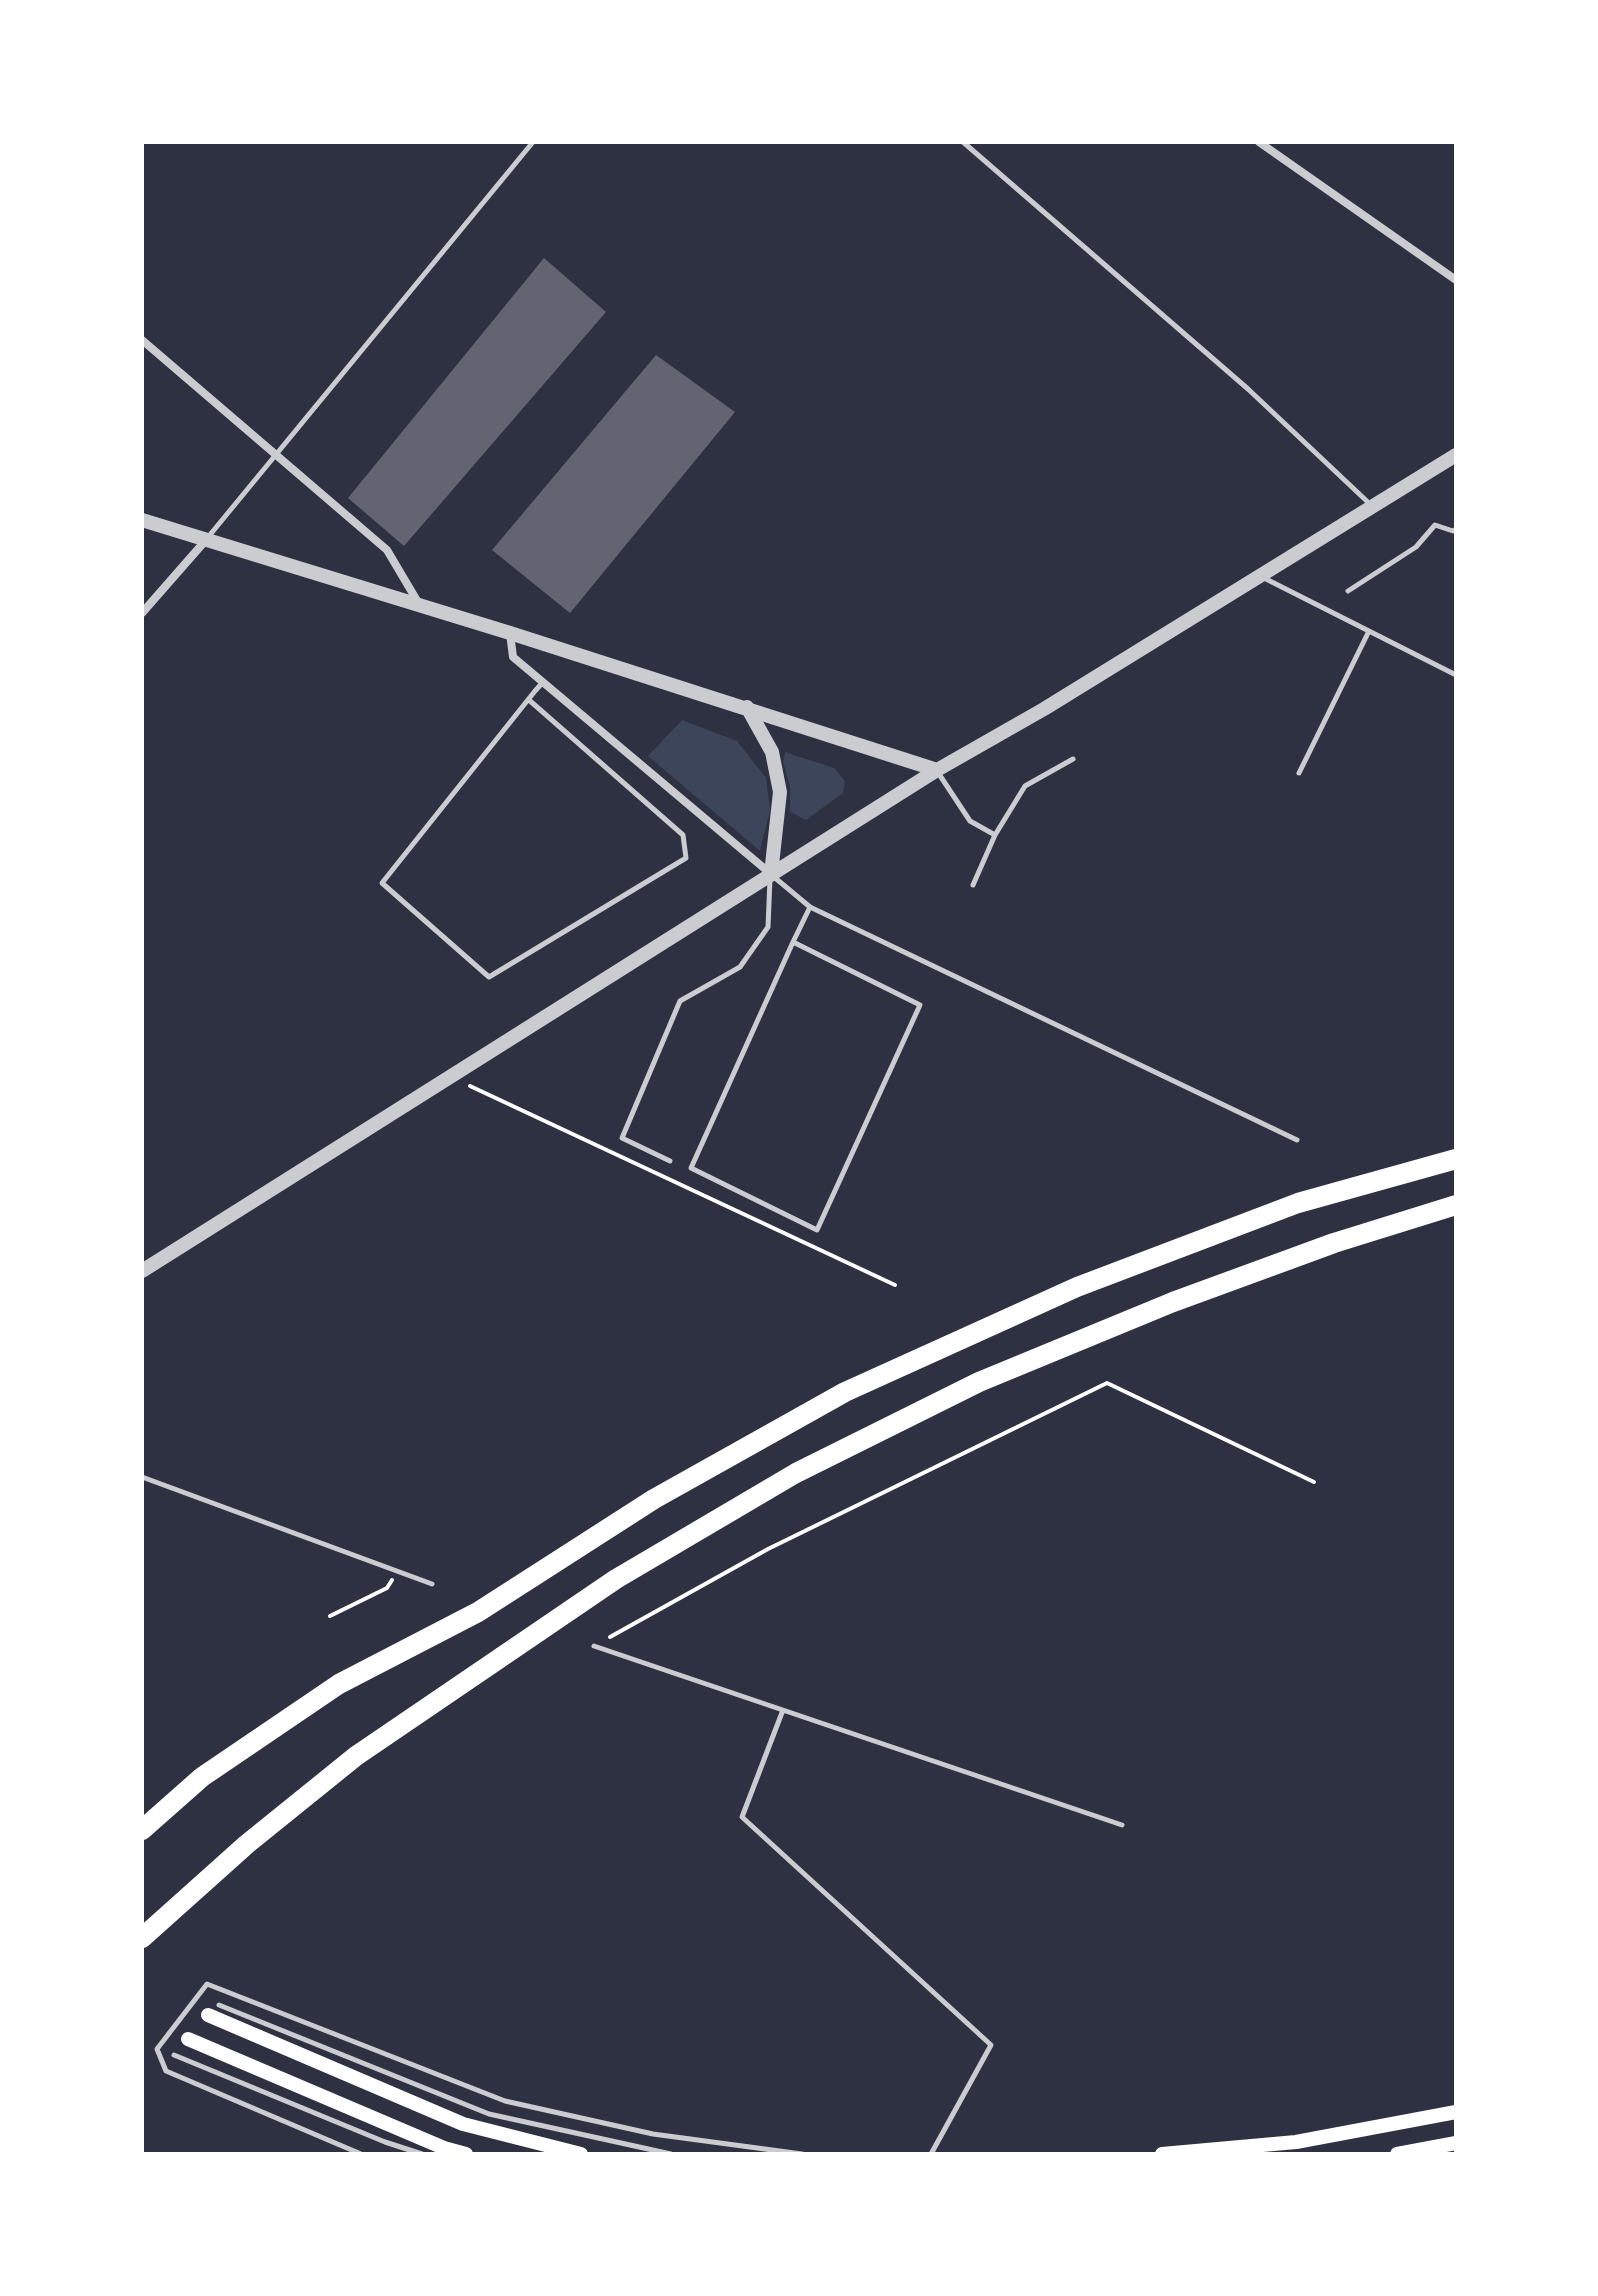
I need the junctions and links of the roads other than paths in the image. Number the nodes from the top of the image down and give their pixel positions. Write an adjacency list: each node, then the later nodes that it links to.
1 (533, 142): 6 (lane)
2 (963, 142): 8 (lane)
3 (1259, 142): 4 (street)
4 (1456, 280)
5 (142, 340): 6 (street)
6 (278, 455): 11 (lane); 14 (street)
7 (1456, 455): 8 (street)
8 (1373, 506): 12 (street)
9 (142, 520): 11 (street)
10 (1456, 529): 13 (lane)
11 (206, 540): 14 (street); 15 (street)
12 (1260, 576): 16 (lane); 23 (street)
13 (1348, 591)
14 (419, 604): 17 (street)
15 (142, 613)
16 (1369, 631): 18 (lane); 24 (lane)
17 (510, 633): 19 (street); 21 (street)
18 (1456, 675)
19 (543, 682): 20 (lane); 26 (street)
20 (529, 700): 20 (lane)
21 (747, 707): 23 (street); 26 (street)
22 (1073, 759): 25 (lane)
23 (937, 770): 25 (lane); 26 (street)
24 (1299, 773)
25 (995, 835): 27 (lane)
26 (771, 874): 28 (lane); 32 (lane); 34 (street)
27 (973, 885)
28 (810, 907): 29 (lane); 30 (lane)
29 (793, 942): 29 (lane)
30 (1297, 1140)
31 (1456, 1159): 40 (highway)
32 (670, 1161)
33 (1456, 1205): 41 (highway)
34 (142, 1271)
35 (142, 1477): 36 (lane)
36 (432, 1584)
37 (594, 1646): 38 (lane)
38 (783, 1710): 39 (lane); 53 (lane)
39 (1122, 1825)
40 (142, 1830)
41 (142, 1938)
42 (214, 2010): 50 (main road); 51 (lane)
43 (188, 2039): 49 (main road)
44 (174, 2055): 48 (lane)
45 (1456, 2112): 54 (main road)
46 (1456, 2143): 55 (main road)
47 (361, 2154): 52 (lane)
48 (422, 2154)
49 (466, 2154)
50 (581, 2154)
51 (671, 2154)
52 (802, 2154)
53 (931, 2154)
54 (1162, 2154)
55 (1397, 2154)

